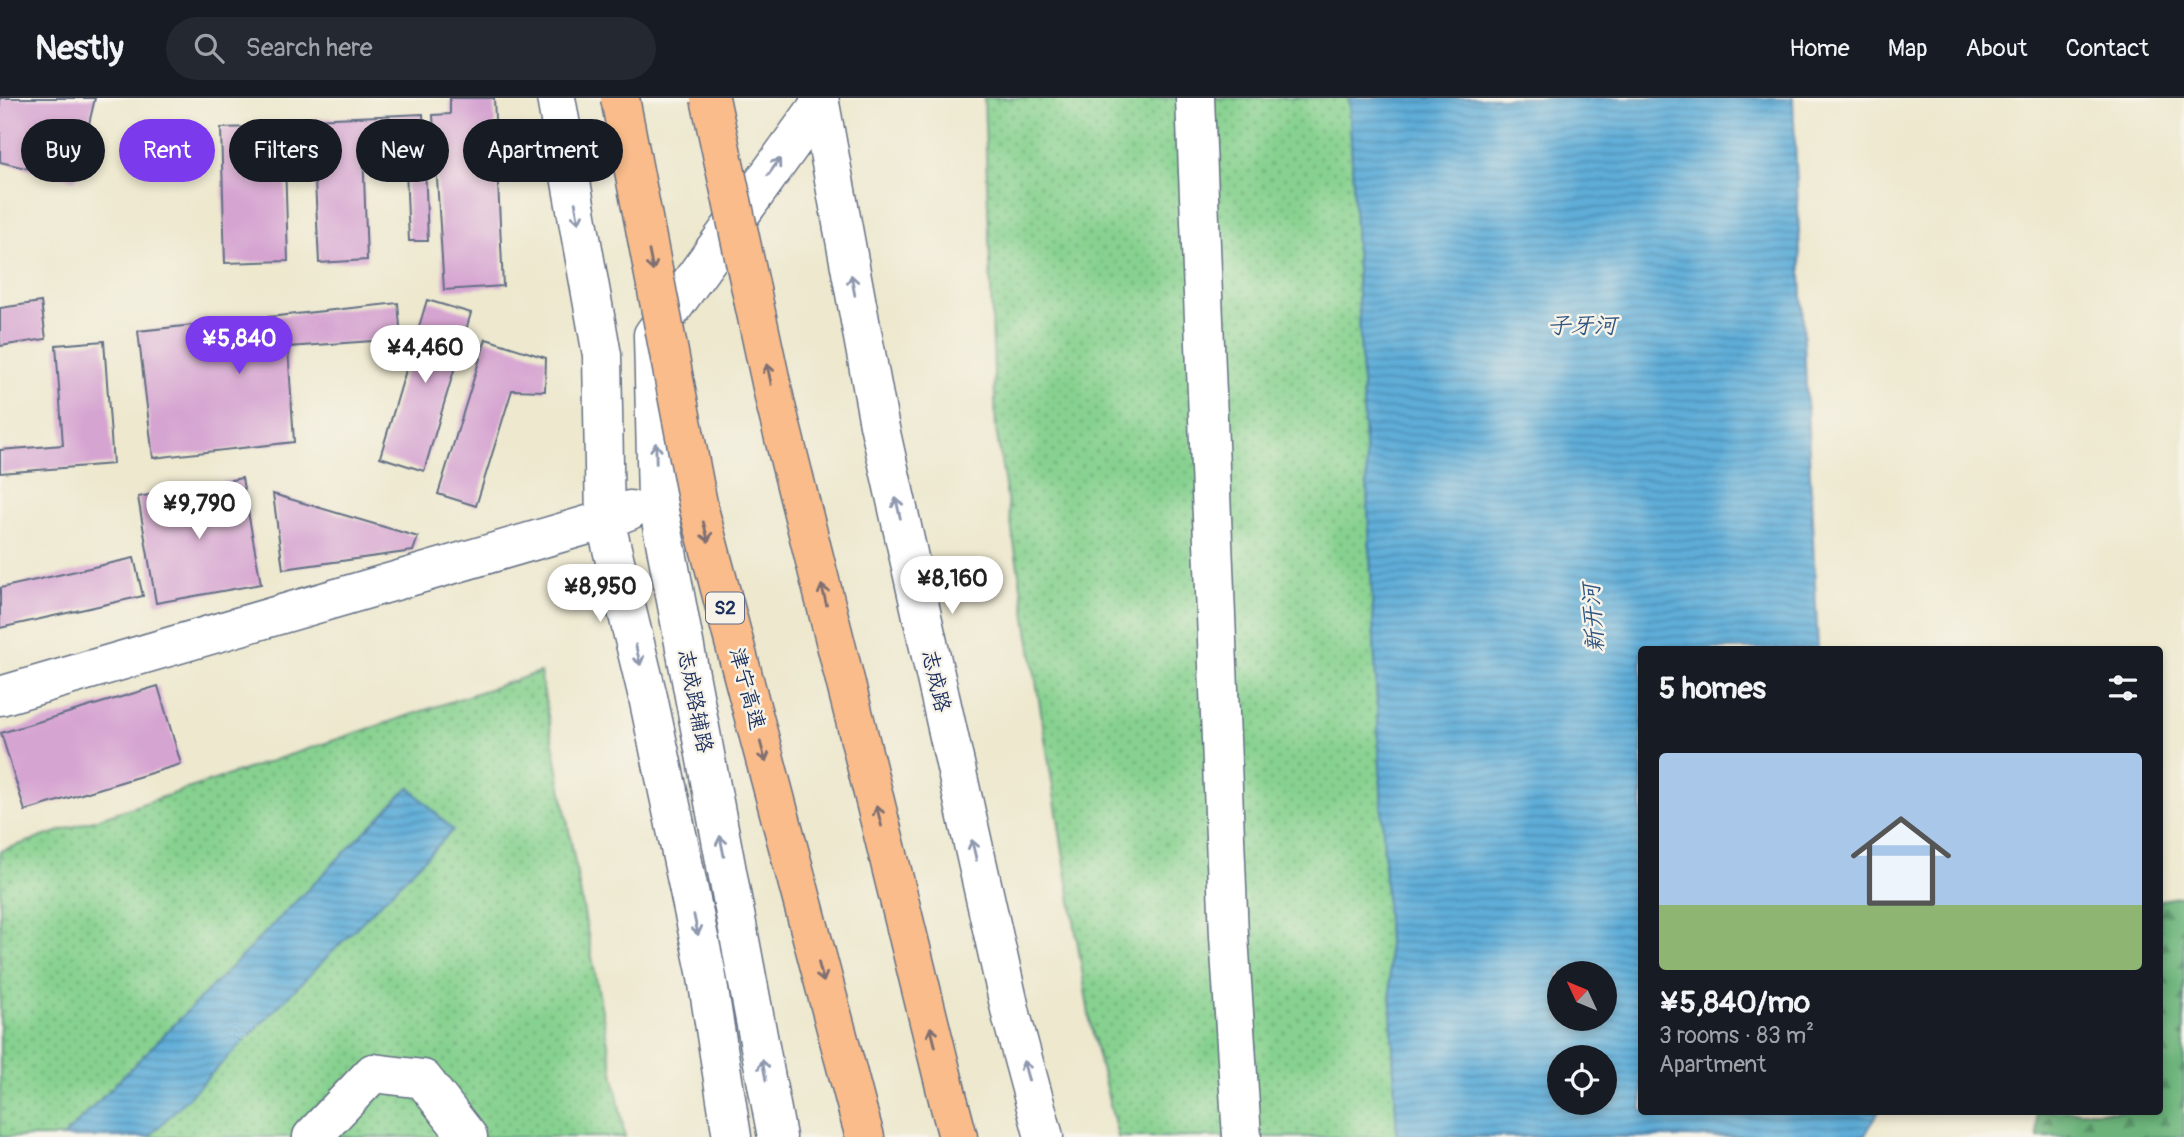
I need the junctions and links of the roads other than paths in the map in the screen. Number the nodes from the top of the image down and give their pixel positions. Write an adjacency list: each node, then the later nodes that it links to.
1 (556, 98): 7 (street, one-way to 7)
2 (620, 98): 10 (highway, 津宁高速 / S2, one-way to 10, bridge)
3 (710, 98): 9 (highway, one-way to 3, bridge)
4 (1195, 98): 16 (street)
5 (819, 101): 6 (street, 志成路辅路, one-way to 5); 15 (street, 志成路, one-way to 5)
6 (657, 499): 7 (street); 14 (street, 志成路辅路, one-way to 6)
7 (605, 520): 8 (street); 13 (street, one-way to 13)
8 (0, 696)
9 (953, 1120)
10 (861, 1125)
11 (312, 1137): 12 (street)
12 (468, 1137)
13 (732, 1137)
14 (777, 1137)
15 (1044, 1137)
16 (1242, 1137)

